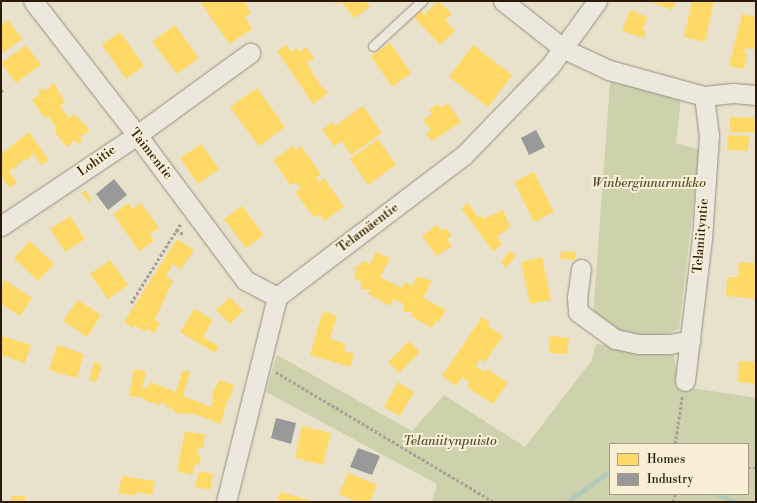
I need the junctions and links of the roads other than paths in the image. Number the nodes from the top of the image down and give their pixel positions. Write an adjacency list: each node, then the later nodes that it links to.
1 (33, 1): 10 (street, Taimentie)
2 (422, 1): 5 (lane)
3 (503, 1): 6 (street)
4 (597, 1): 6 (street, Telamäentie)
5 (373, 46)
6 (564, 49): 9 (street); 13 (street, Telamäentie)
7 (250, 53): 10 (street, Lohitie)
8 (756, 95): 9 (street)
9 (704, 96): 14 (street, Telaniityntie)
10 (137, 134): 11 (street, Lohitie); 13 (street, Taimentie)
11 (1, 226)
12 (581, 269): 14 (street)
13 (278, 297): 16 (street)
14 (691, 340): 15 (street, Telaniityntie)
15 (685, 381)
16 (226, 502)

